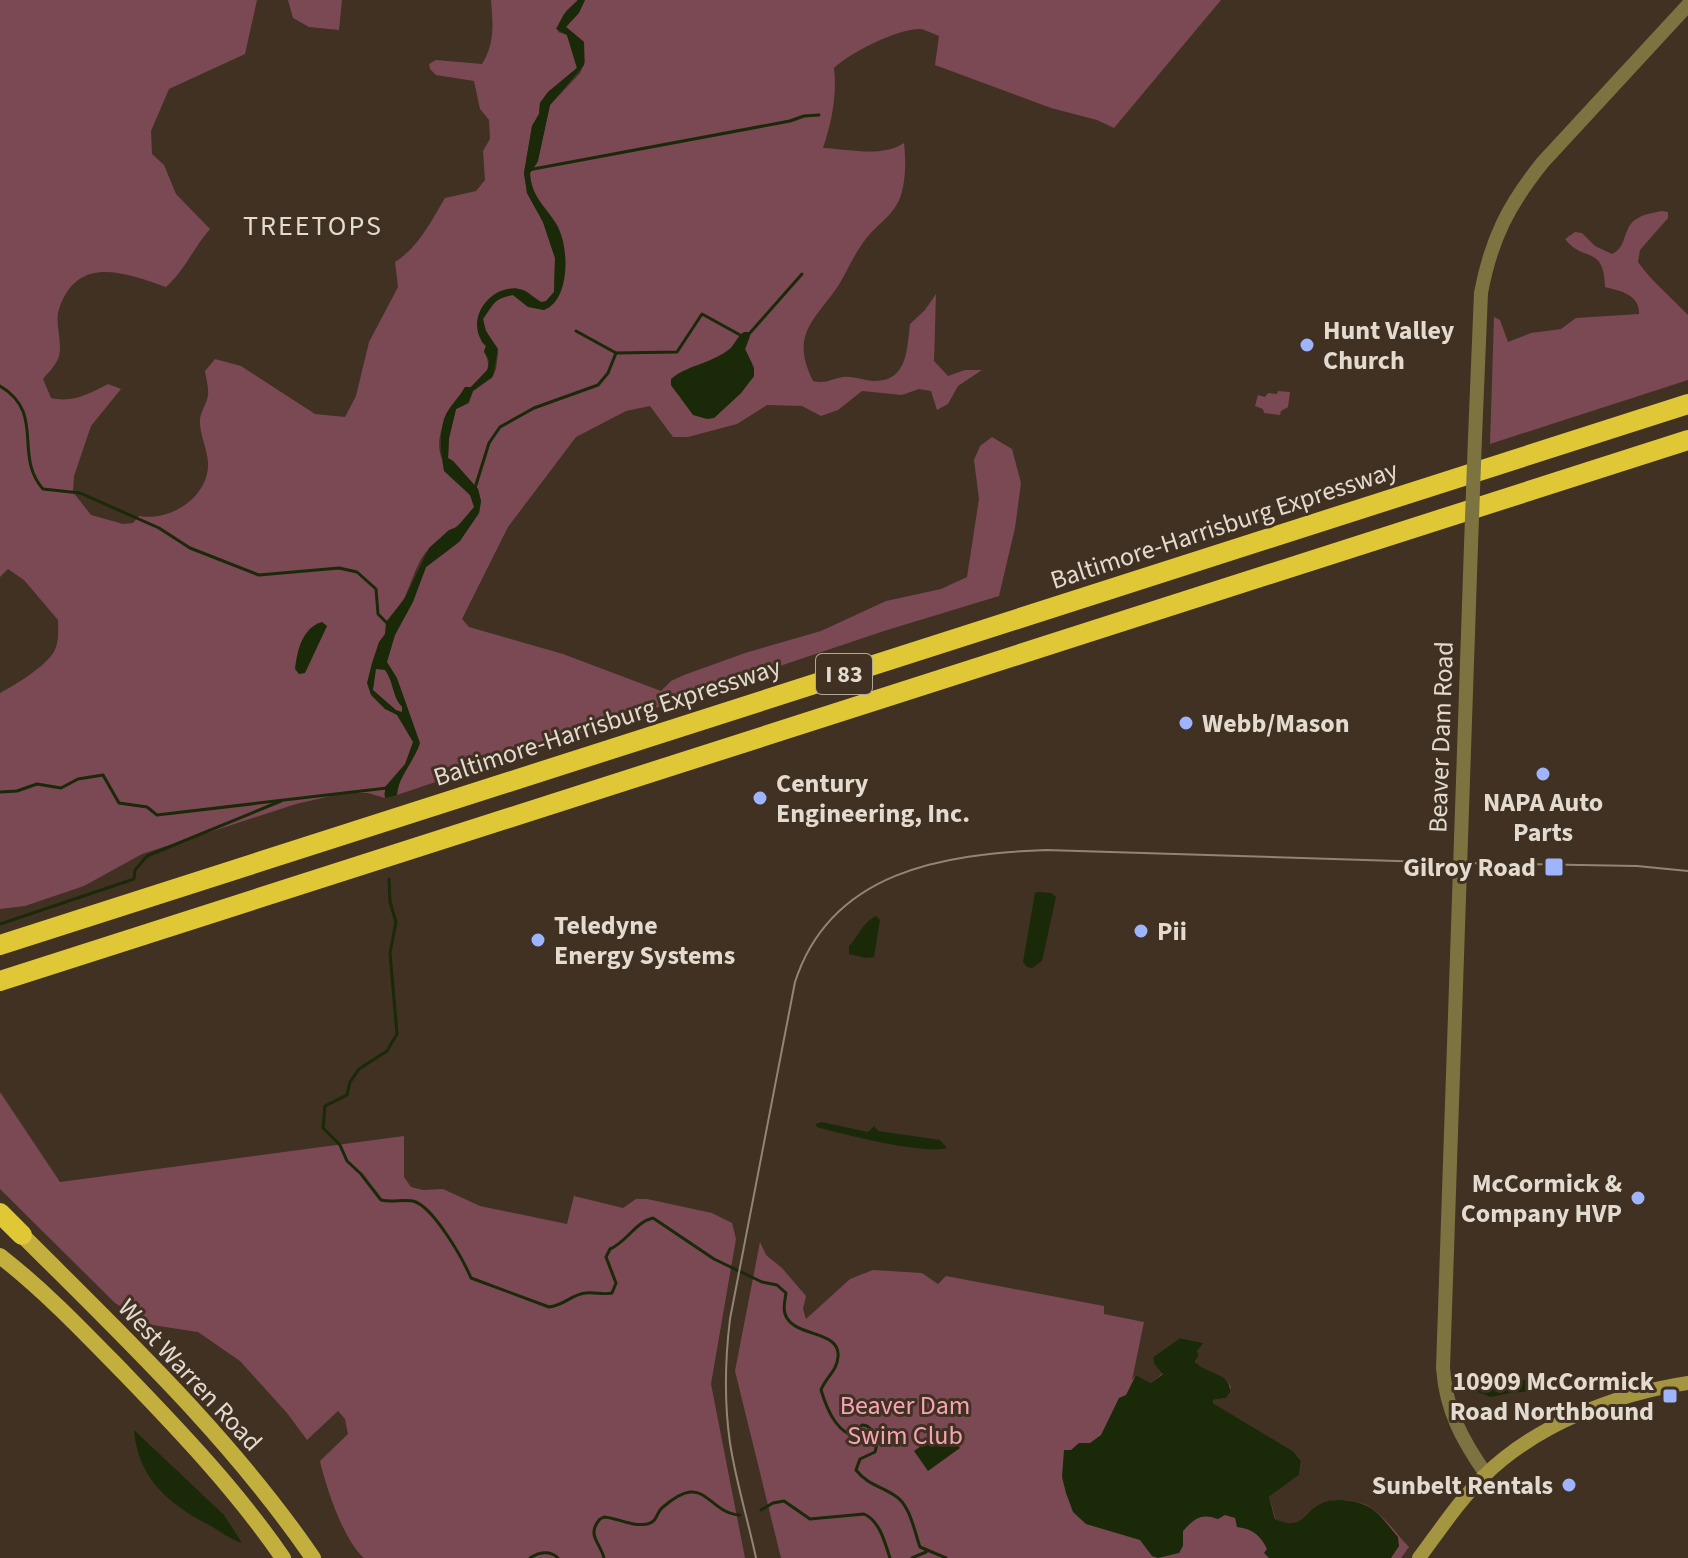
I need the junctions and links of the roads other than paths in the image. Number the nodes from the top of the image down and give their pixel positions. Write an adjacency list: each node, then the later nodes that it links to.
1 (1688, 5): 10 (street, Beaver Dam Road, bridge)
2 (1688, 404): 4 (highway, Baltimore-Harrisburg Expressway / I 83)
3 (1688, 440): 5 (highway, I 83)
4 (0, 945)
5 (0, 981)
6 (0, 1213): 7 (highway)
7 (22, 1235): 12 (main road, West Warren Road)
8 (0, 1256): 11 (main road, West Warren Road)
9 (1688, 1383): 10 (main road)
10 (1486, 1474): 13 (main road)
11 (283, 1558)
12 (313, 1558)
13 (1419, 1558)

